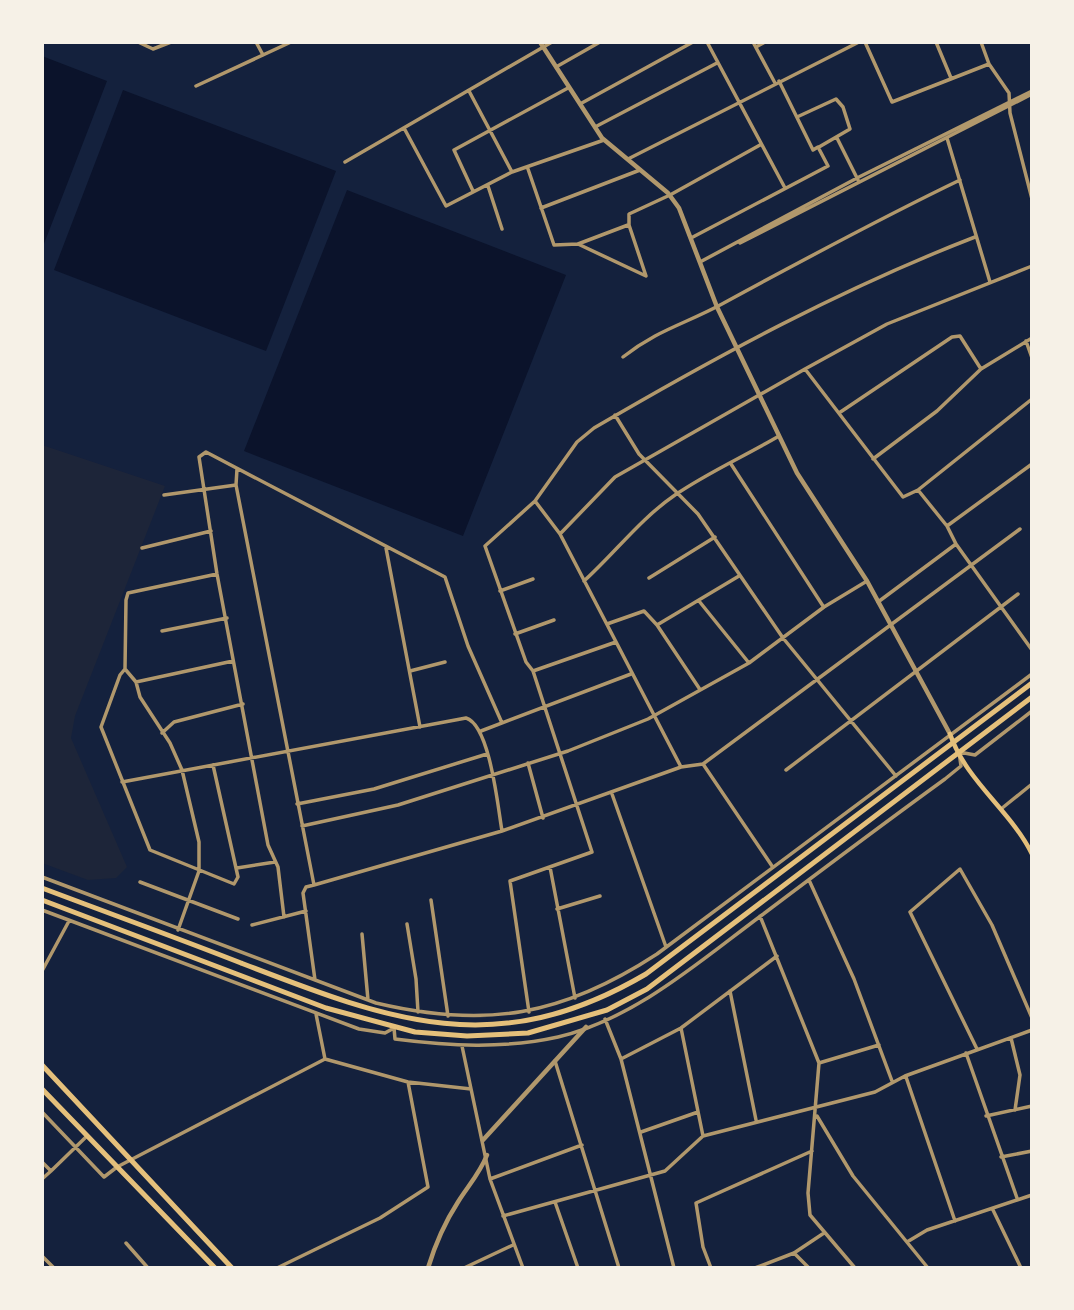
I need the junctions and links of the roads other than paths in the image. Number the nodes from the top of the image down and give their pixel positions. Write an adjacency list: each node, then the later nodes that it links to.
1 (138, 42): 2 (street)
2 (171, 42)
3 (256, 42): 17 (street)
4 (290, 42): 17 (street)
5 (552, 42): 15 (street)
6 (600, 42): 20 (street)
7 (693, 42): 28 (street)
8 (707, 42): 18 (street)
9 (754, 42): 16 (street)
10 (765, 42): 16 (street)
11 (859, 42): 22 (street)
12 (865, 42): 21 (street)
13 (936, 42): 21 (street)
14 (981, 42): 19 (street)
15 (541, 45): 20 (street); 25 (street)
16 (756, 47): 22 (street)
17 (263, 55): 23 (street)
18 (718, 62): 27 (street); 31 (street)
19 (989, 64): 21 (street); 29 (street)
20 (554, 68): 24 (street)
21 (951, 78)
22 (777, 82): 27 (street); 30 (street)
23 (196, 86)
24 (568, 88): 28 (street); 33 (street)
25 (469, 91): 32 (street); 33 (street)
26 (1032, 92): 29 (street)
27 (738, 101): 37 (street); 39 (street)
28 (580, 104): 31 (street)
29 (1010, 105): 35 (street); 44 (street); 50 (street)
30 (797, 117): 34 (street); 38 (street)
31 (595, 127): 36 (street)
32 (404, 128): 40 (street); 48 (street)
33 (490, 128): 43 (street); 48 (street)
34 (836, 138): 38 (street); 44 (street)
35 (947, 138): 44 (street); 45 (street)
36 (604, 140): 39 (street); 41 (street)
37 (760, 145): 47 (street); 49 (street)
38 (818, 147): 47 (street)
39 (628, 159): 42 (street)
40 (345, 162)
41 (527, 169): 43 (street); 51 (street)
42 (640, 170): 49 (street); 51 (street)
43 (512, 172): 46 (street)
44 (858, 180): 57 (street)
45 (960, 180): 54 (street); 60 (street)
46 (488, 186): 48 (street); 53 (street)
47 (785, 188): 55 (street)
48 (472, 191)
49 (670, 195): 52 (street); 55 (street)
50 (1032, 199)
51 (540, 208): 56 (street)
52 (629, 225): 56 (street); 56 (street)
53 (502, 229)
54 (975, 237): 59 (street); 63 (street)
55 (691, 238): 57 (street)
56 (578, 244)
57 (700, 262): 60 (street)
58 (1032, 265): 59 (street)
59 (990, 282): 66 (street)
60 (717, 307): 63 (street); 64 (street)
61 (1032, 338): 62 (street)
62 (1026, 341): 65 (street); 67 (street)
63 (737, 349): 68 (street); 71 (street)
64 (623, 357)
65 (1032, 358)
66 (805, 369): 68 (street); 70 (street)
67 (981, 369): 70 (street); 73 (street)
68 (760, 396): 72 (street); 74 (street)
69 (1032, 399): 80 (street)
70 (838, 414): 73 (street)
71 (615, 415): 74 (street); 83 (street)
72 (779, 436): 75 (street); 98 (street)
73 (873, 459): 80 (street)
74 (645, 460): 81 (street); 87 (street)
75 (731, 464): 81 (street); 103 (street)
76 (1032, 464): 84 (street)
77 (237, 469): 78 (street); 79 (street); 91 (street)
78 (236, 485): 79 (street); 140 (street)
79 (203, 489): 82 (street); 86 (street)
80 (918, 490): 84 (street)
81 (676, 494): 88 (street); 97 (street)
82 (164, 495)
83 (535, 501): 87 (street); 99 (street)
84 (947, 526): 89 (street)
85 (1020, 529): 92 (street)
86 (211, 531): 90 (street); 93 (street)
87 (560, 534): 97 (street)
88 (715, 537): 94 (street); 95 (street)
89 (956, 544): 92 (street); 102 (street)
90 (142, 548)
91 (386, 548): 119 (street); 134 (street)
92 (970, 564): 104 (street); 109 (street)
93 (217, 574): 105 (street); 118 (street)
94 (739, 576): 101 (street); 112 (street)
95 (649, 578)
96 (533, 579): 99 (street)
97 (584, 580): 107 (street)
98 (867, 581): 102 (street); 103 (street)
99 (500, 591): 111 (street)
100 (1018, 594): 104 (street)
101 (699, 601): 108 (street); 117 (street)
102 (878, 602): 109 (street)
103 (824, 607): 112 (street)
104 (1000, 608): 114 (street); 122 (street)
105 (227, 618): 110 (street); 115 (street)
106 (554, 620): 111 (street)
107 (607, 624): 108 (street); 113 (street)
108 (657, 625): 127 (street)
109 (890, 625): 122 (street); 124 (street)
110 (162, 631)
111 (515, 634): 120 (street)
112 (783, 638): 117 (street); 124 (street)
113 (616, 642): 120 (street); 121 (street)
114 (1032, 650)
115 (233, 661): 125 (street); 129 (street)
116 (445, 662): 119 (street)
117 (749, 663): 127 (street)
118 (125, 669): 125 (street); 153 (street)
119 (410, 671): 135 (street)
120 (533, 671): 130 (street)
121 (631, 674): 130 (street); 132 (street)
122 (917, 674): 133 (street); 138 (street)
123 (1032, 674): 138 (street)
124 (817, 679): 133 (street); 146 (street)
125 (136, 682): 137 (street)
126 (1032, 683): 139 (main road)
127 (699, 688): 132 (street)
128 (1032, 697): 142 (main road)
129 (243, 704): 137 (street); 144 (street)
130 (547, 706): 134 (street); 141 (street)
131 (1032, 711): 142 (street)
132 (654, 715): 141 (street); 148 (street)
133 (852, 720): 150 (street); 152 (street)
134 (502, 723): 136 (street)
135 (420, 727): 136 (street); 140 (street)
136 (481, 732): 143 (street)
137 (162, 733): 149 (street)
138 (950, 734): 139 (main road); 152 (street)
139 (953, 742): 142 (main road); 172 (main road)
140 (288, 750): 144 (street); 156 (street)
141 (561, 752): 145 (street); 157 (street)
142 (959, 752): 158 (main road); 169 (street); 202 (main road)
143 (487, 754): 151 (street); 156 (street)
144 (253, 756): 147 (street); 163 (street)
145 (528, 763): 151 (street); 159 (street)
146 (703, 764): 148 (street); 165 (street)
147 (214, 765): 149 (street); 166 (street)
148 (681, 767): 155 (street)
149 (182, 770): 153 (street); 167 (street)
150 (786, 770)
151 (493, 775): 160 (street); 161 (street)
152 (896, 776): 165 (street)
153 (122, 782): 167 (street)
154 (1032, 784): 158 (street)
155 (612, 794): 157 (street); 188 (street)
156 (297, 804): 160 (street)
157 (576, 806): 159 (street); 164 (street)
158 (1000, 810): 162 (main road)
159 (543, 818): 161 (street)
160 (302, 826): 171 (street)
161 (502, 831): 171 (street)
162 (1032, 854)
163 (275, 862): 166 (street); 181 (street)
164 (550, 867): 177 (street); 195 (street)
165 (773, 867): 188 (street)
166 (237, 868): 167 (street)
167 (199, 871): 176 (street)
168 (42, 877): 186 (street)
169 (809, 880): 180 (street); 206 (street)
170 (140, 882): 176 (street)
171 (314, 885): 179 (street)
172 (42, 888)
173 (600, 895): 177 (street)
174 (42, 900): 202 (main road)
175 (431, 900): 198 (street)
176 (189, 901): 182 (street); 186 (street)
177 (557, 909): 193 (street)
178 (42, 910): 183 (street)
179 (306, 912): 181 (street); 191 (street)
180 (760, 916): 189 (street); 200 (street)
181 (284, 917): 185 (street)
182 (238, 919)
183 (69, 920): 190 (street); 197 (street)
184 (407, 924): 196 (street)
185 (252, 925)
186 (178, 930): 191 (street)
187 (362, 934): 194 (street)
188 (666, 947): 193 (street)
189 (777, 956): 192 (street); 213 (street)
190 (42, 971)
191 (315, 980): 194 (street)
192 (730, 991): 203 (street); 227 (street)
193 (575, 998): 195 (street)
194 (368, 1000): 196 (street)
195 (529, 1012): 198 (street)
196 (418, 1013): 198 (street)
197 (316, 1014): 202 (street); 210 (street)
198 (448, 1016)
199 (1032, 1018): 208 (street)
200 (605, 1019): 201 (street); 211 (street)
201 (586, 1027): 207 (street); 212 (street)
202 (394, 1028): 207 (street)
203 (681, 1028): 211 (street); 224 (street)
204 (1032, 1030): 205 (street)
205 (1010, 1038): 208 (street); 222 (street)
206 (879, 1045): 213 (street); 217 (street)
207 (462, 1046): 219 (street)
208 (977, 1049): 209 (street)
209 (966, 1054): 215 (street); 226 (street)
210 (324, 1059): 216 (street); 238 (street)
211 (621, 1059): 228 (street)
212 (555, 1061): 231 (street); 232 (street)
213 (819, 1063): 220 (street)
214 (42, 1065): 238 (main road)
215 (905, 1076): 217 (street); 251 (street)
216 (408, 1082): 219 (street); 262 (street)
217 (892, 1082): 220 (street)
218 (42, 1089): 229 (main road)
219 (471, 1089): 231 (street)
220 (816, 1105): 225 (street); 227 (street)
221 (1032, 1106): 222 (street)
222 (1015, 1110): 226 (street)
223 (42, 1112): 233 (street)
224 (698, 1112): 228 (street); 230 (street)
225 (816, 1114): 234 (street); 253 (street)
226 (986, 1116): 237 (street)
227 (756, 1120): 230 (street)
228 (640, 1133): 242 (street)
229 (88, 1136): 233 (street); 240 (main road)
230 (704, 1136): 242 (street)
231 (483, 1140): 236 (street)
232 (582, 1145): 244 (street); 245 (street)
233 (75, 1147): 240 (street); 241 (street)
234 (812, 1151): 252 (street); 269 (street)
235 (1032, 1151): 237 (street)
236 (487, 1155): 244 (street); 263 (street)
237 (1001, 1157): 247 (street)
238 (132, 1159): 240 (street); 261 (main road)
239 (42, 1162): 241 (street)
240 (117, 1167): 260 (main road)
241 (51, 1171): 243 (street)
242 (650, 1175): 245 (street); 268 (street)
243 (42, 1179)
244 (490, 1179): 250 (street)
245 (595, 1190): 248 (street); 267 (street)
246 (1032, 1195): 247 (street)
247 (1017, 1198): 249 (street)
248 (555, 1202): 250 (street); 266 (street)
249 (993, 1210): 251 (street); 274 (street)
250 (503, 1216): 255 (street)
251 (955, 1221): 253 (street)
252 (825, 1233): 256 (street); 272 (street)
253 (907, 1242): 273 (street)
254 (125, 1243): 258 (street)
255 (513, 1245): 264 (street); 265 (street)
256 (794, 1253): 270 (street); 271 (street)
257 (42, 1256): 259 (street)
258 (146, 1267)
259 (54, 1268)
260 (215, 1268)
261 (232, 1268)
262 (277, 1268)
263 (428, 1268)
264 (464, 1268)
265 (523, 1268)
266 (578, 1268)
267 (619, 1268)
268 (674, 1268)
269 (711, 1268)
270 (755, 1268)
271 (809, 1268)
272 (855, 1268)
273 (928, 1268)
274 (1021, 1268)

